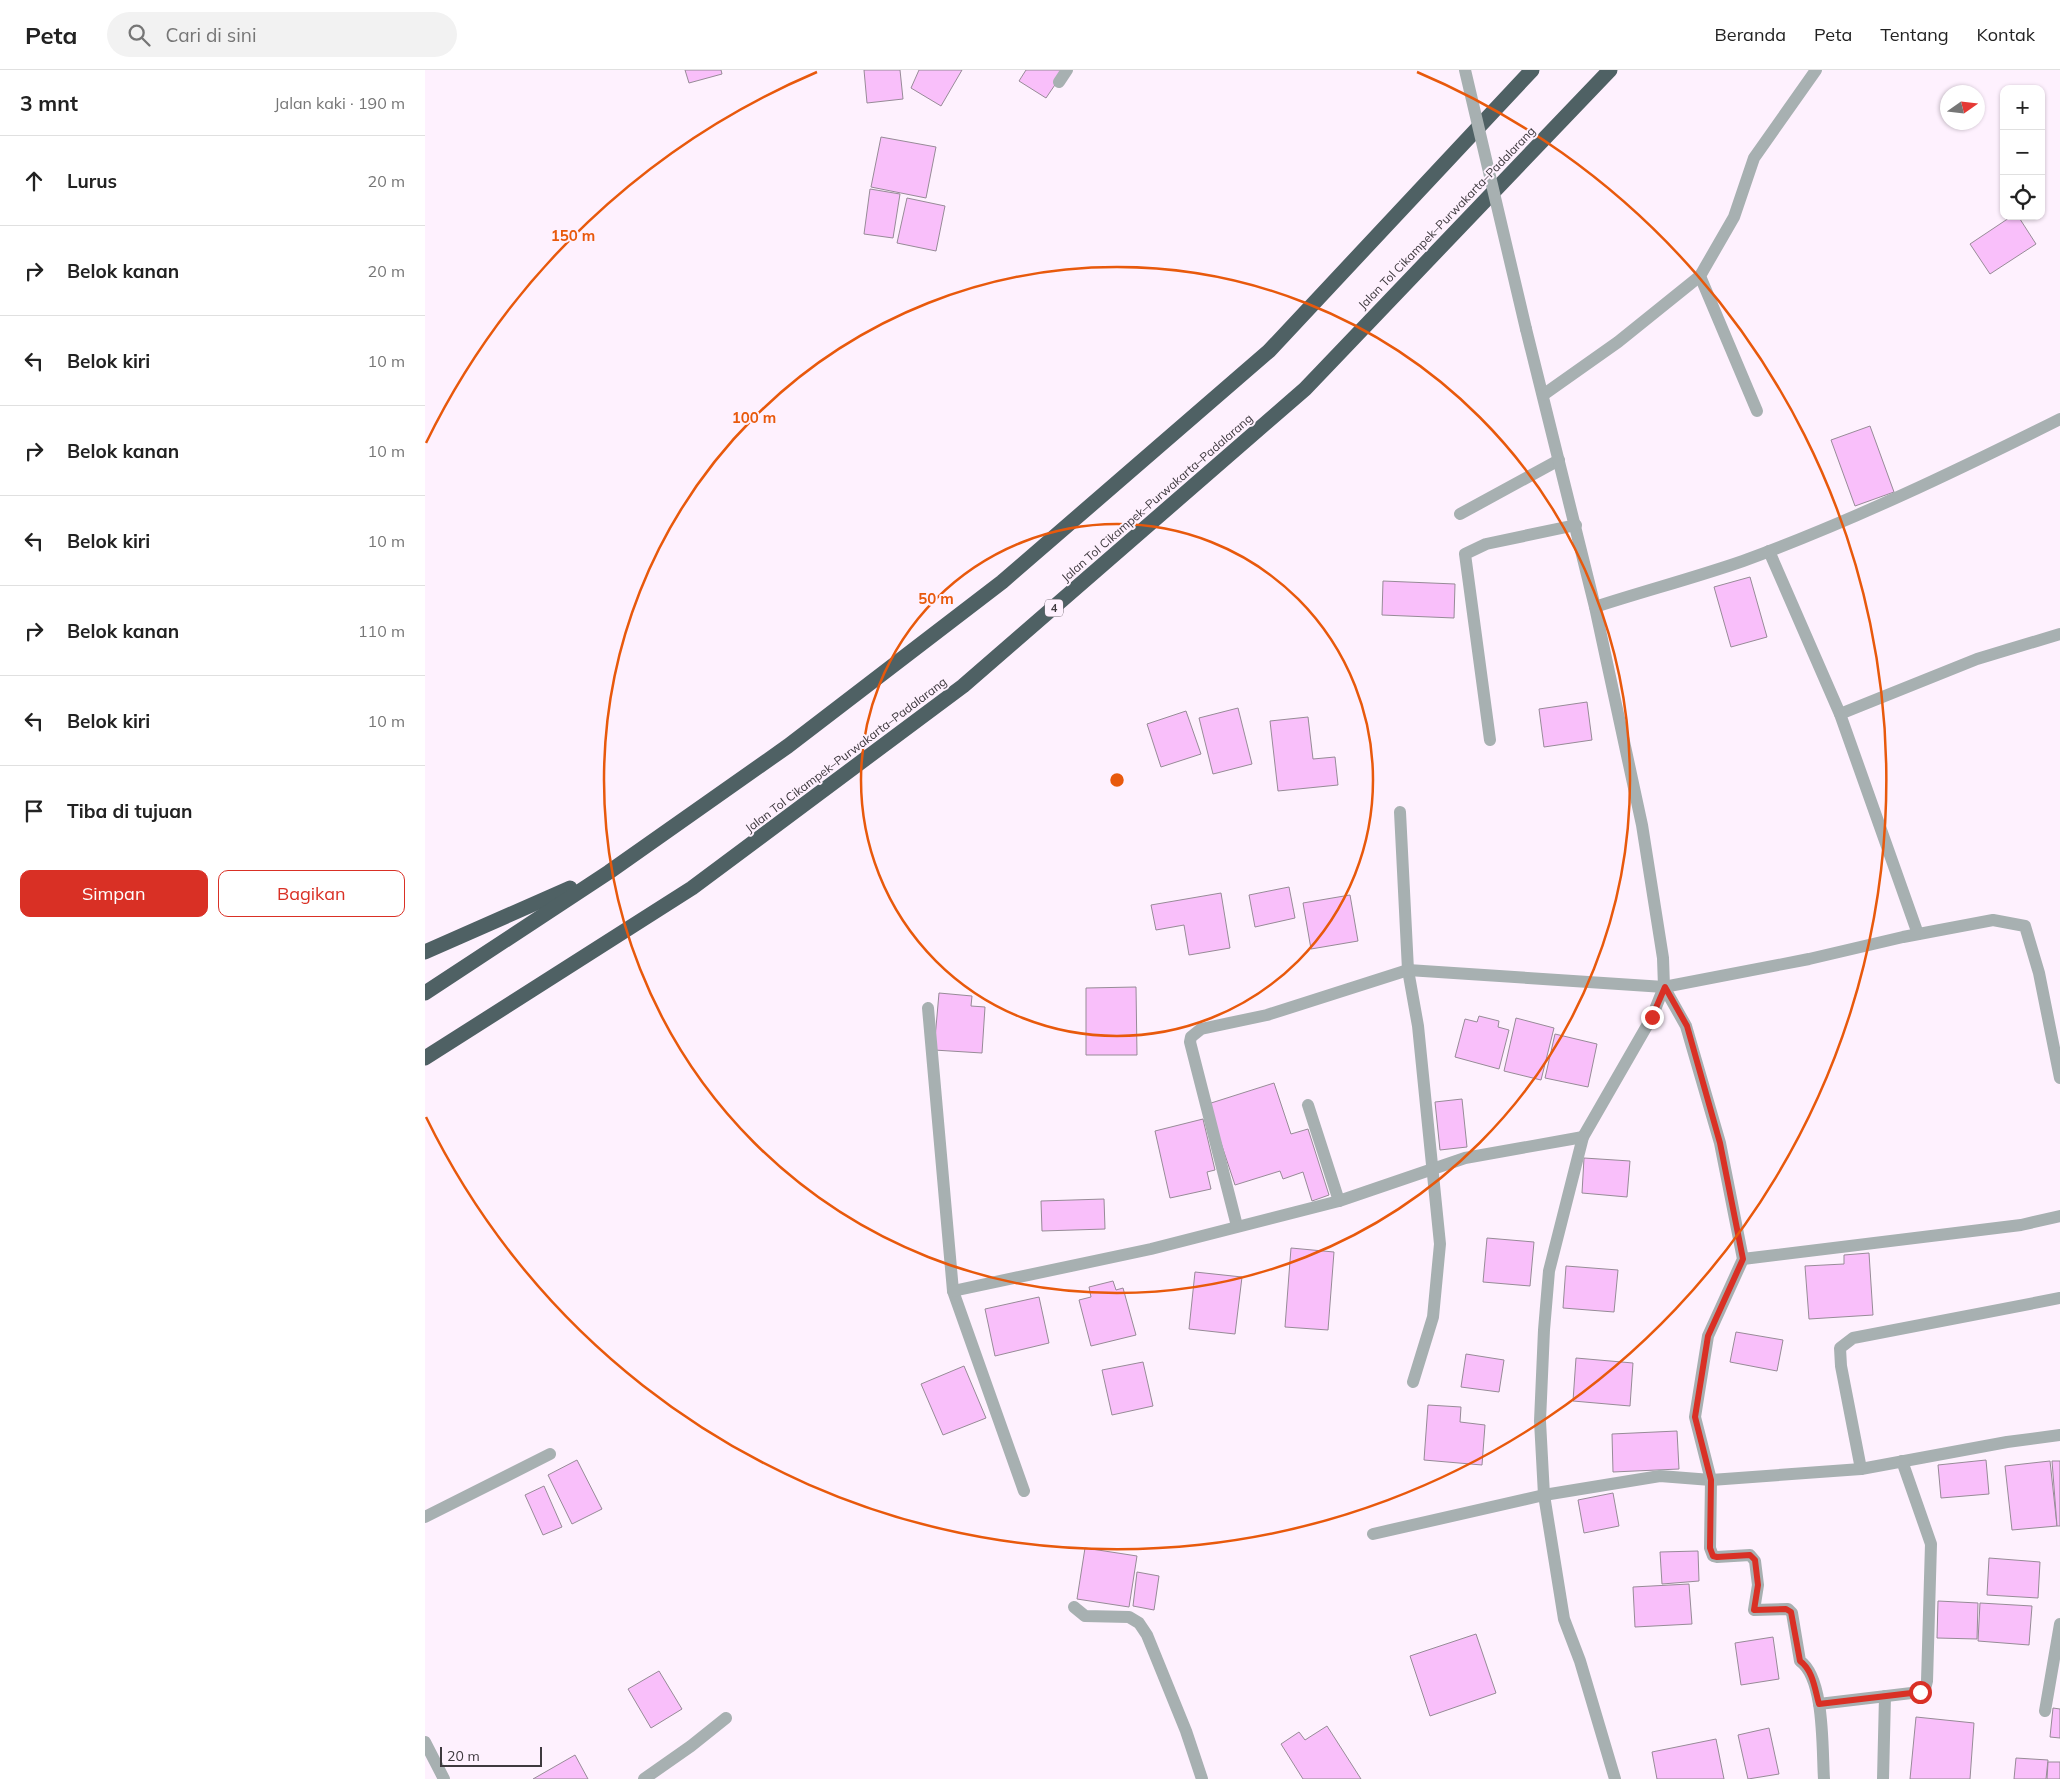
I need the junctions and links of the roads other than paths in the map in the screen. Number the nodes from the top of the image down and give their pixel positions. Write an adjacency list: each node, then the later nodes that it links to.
1 (1067, 70): 6 (street)
2 (1465, 70): 8 (street, bridge)
3 (1532, 70): 20 (highway)
4 (1610, 70): 27 (highway, Jalan Tol Cikampek–Purwakarta–Padalarang / 4)
5 (1816, 70): 7 (street)
6 (1059, 82)
7 (1700, 276): 8 (street); 9 (street)
8 (1543, 394): 11 (street)
9 (1757, 411)
10 (2060, 419): 14 (street)
11 (1559, 460): 12 (street); 13 (street)
12 (1460, 514)
13 (1575, 525): 15 (street); 18 (street)
14 (1769, 551): 15 (street); 17 (street)
15 (1595, 607): 24 (street)
16 (2060, 634): 17 (street)
17 (1839, 714): 21 (street)
18 (1490, 740)
19 (1400, 812): 23 (street)
20 (609, 872): 22 (highway); 25 (highway)
21 (1918, 934): 24 (street); 28 (street)
22 (425, 952)
23 (1408, 970): 24 (street); 31 (street); 34 (street)
24 (1665, 987): 30 (street); 35 (street)
25 (425, 993)
26 (928, 1008): 36 (street)
27 (425, 1058)
28 (2060, 1078)
29 (1307, 1105): 32 (street)
30 (1583, 1137): 31 (street); 45 (street)
31 (1433, 1170): 32 (street); 38 (street)
32 (1339, 1201): 34 (street)
33 (2060, 1216): 35 (street)
34 (1237, 1226): 36 (street)
35 (1743, 1259): 43 (street)
36 (953, 1291): 44 (street)
37 (2060, 1298): 42 (street)
38 (1413, 1382)
39 (2060, 1435): 41 (street)
40 (550, 1454): 46 (street)
41 (1902, 1461): 42 (street); 50 (street)
42 (1861, 1469): 43 (street)
43 (1711, 1480): 45 (street); 51 (street)
44 (1024, 1491)
45 (1544, 1495): 47 (street); 58 (street)
46 (425, 1517)
47 (1373, 1534)
48 (1074, 1608): 57 (street)
49 (2060, 1624): 52 (street)
50 (1885, 1696): 51 (street); 60 (street)
51 (1819, 1704): 59 (street)
52 (2045, 1711)
53 (726, 1718): 56 (street)
54 (425, 1742): 55 (street)
55 (444, 1779)
56 (643, 1779)
57 (1202, 1779)
58 (1615, 1779)
59 (1824, 1779)
60 (1883, 1779)

